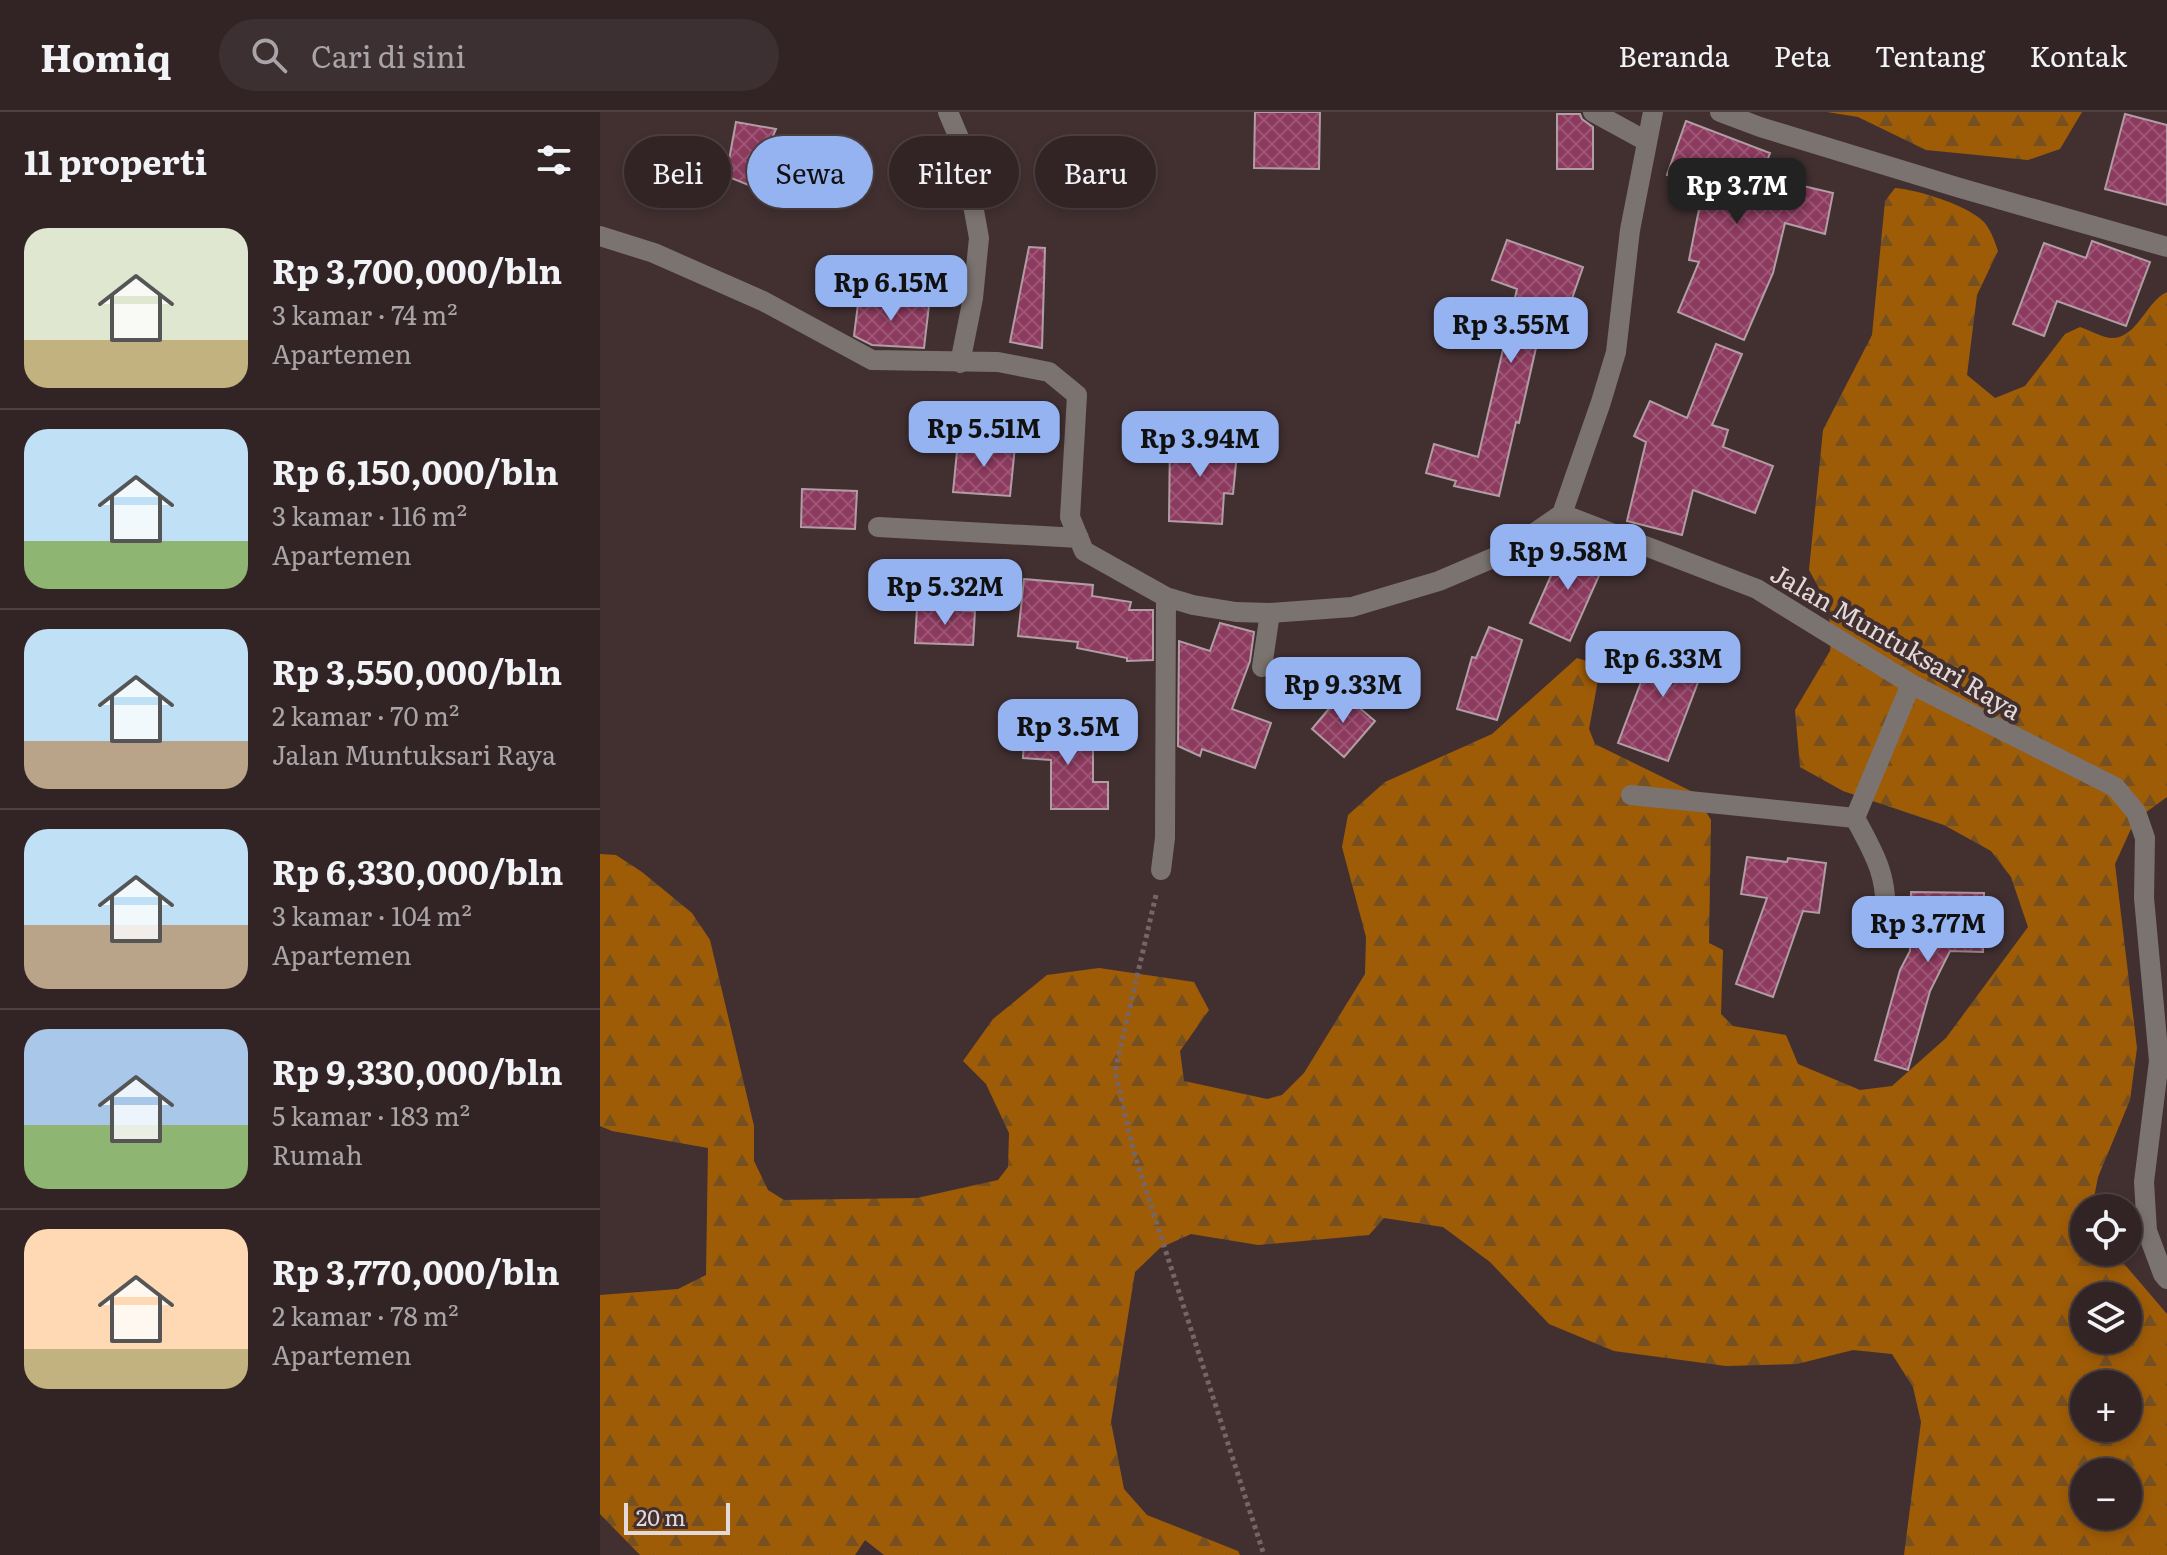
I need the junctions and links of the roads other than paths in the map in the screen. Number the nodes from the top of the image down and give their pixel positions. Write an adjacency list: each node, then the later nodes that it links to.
1 (948, 112): 8 (street)
2 (1593, 112): 5 (street)
3 (1653, 112): 5 (street)
4 (1720, 112): 7 (street)
5 (1646, 141): 9 (street)
6 (600, 236): 8 (street)
7 (2167, 247)
8 (960, 363): 11 (street)
9 (1562, 514): 13 (street); 15 (street, Jalan Muntuksari Raya)
10 (878, 527): 11 (street)
11 (1079, 538): 12 (street)
12 (1166, 597): 13 (street); 18 (street)
13 (1270, 613): 14 (street)
14 (1262, 667)
15 (1911, 684): 17 (street); 20 (street, Jalan Muntuksari Raya)
16 (1631, 795): 17 (street)
17 (1855, 818): 19 (street)
18 (1161, 870)
19 (1885, 915)
20 (2167, 1279)

